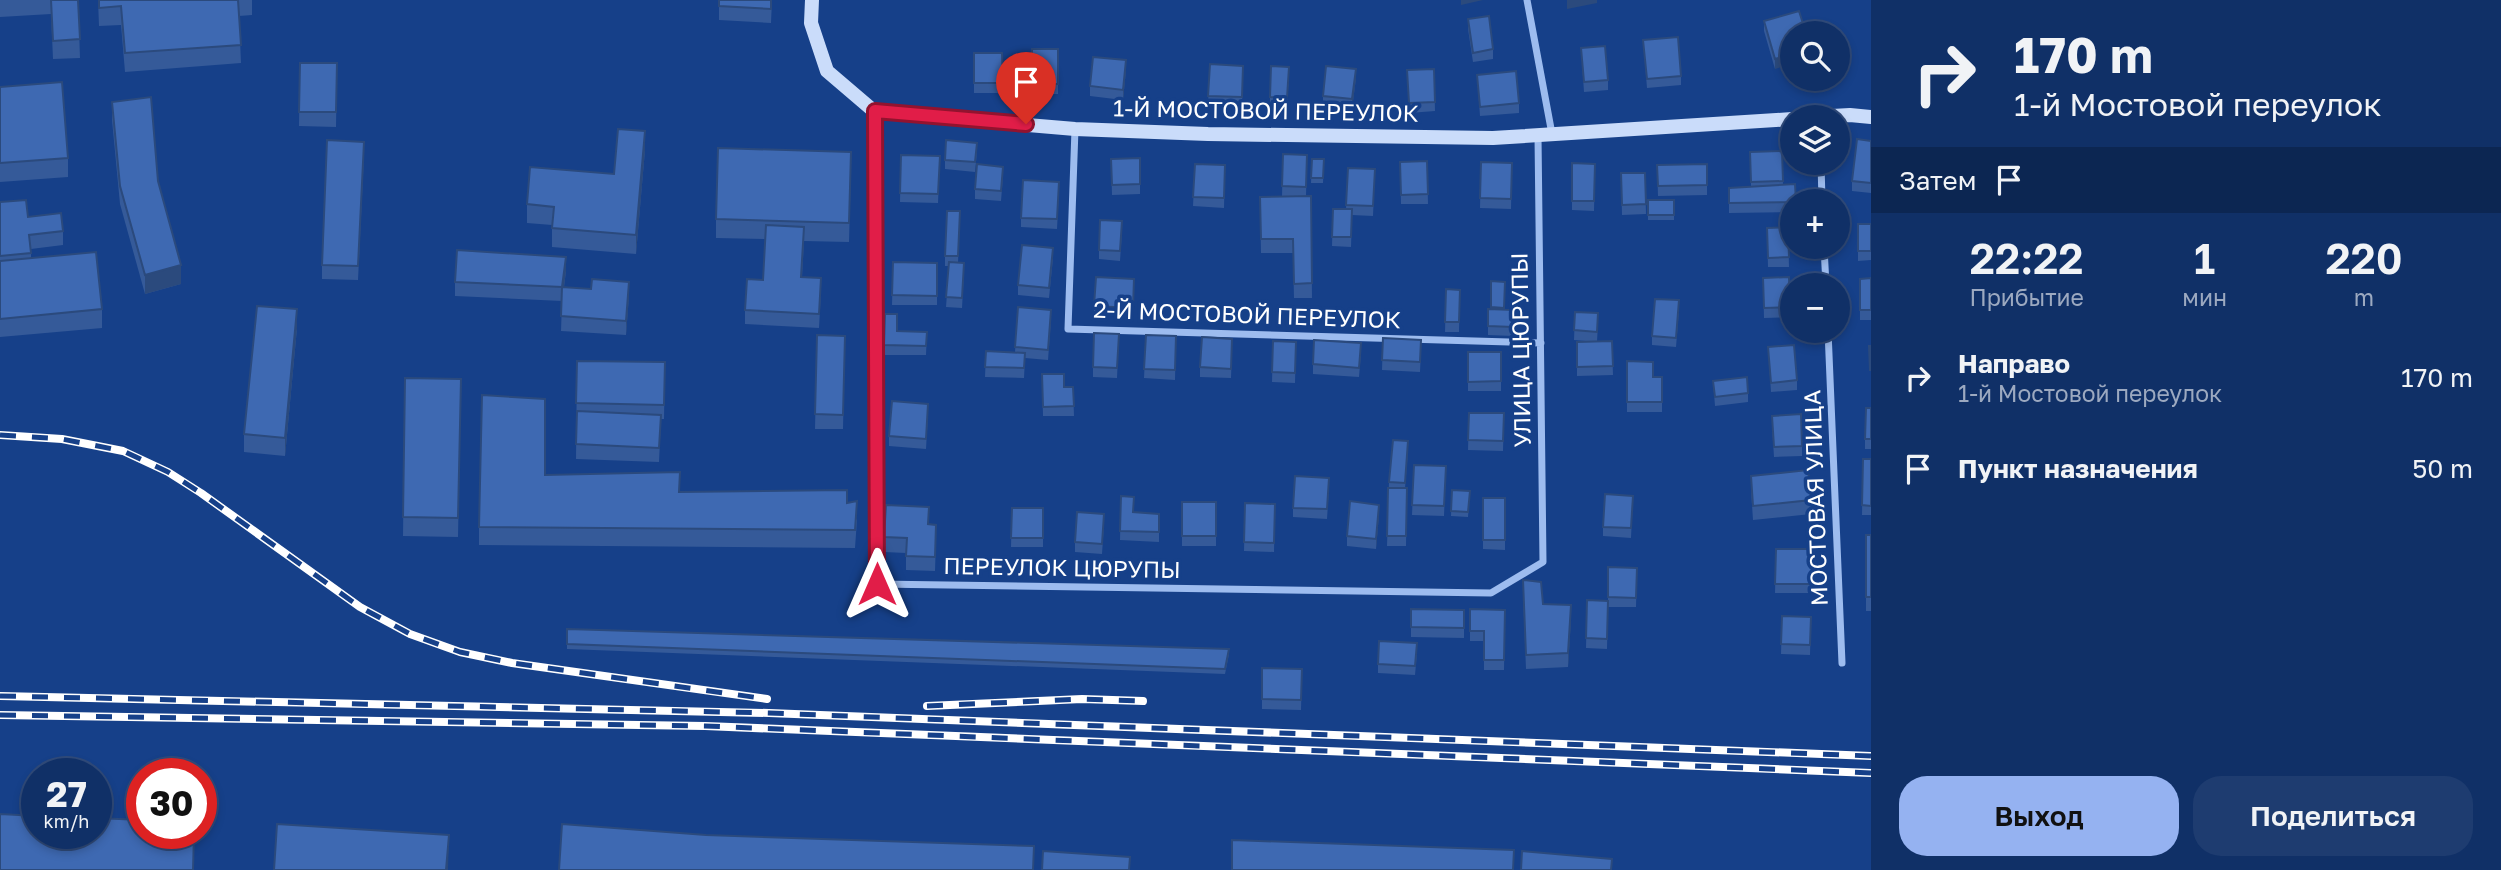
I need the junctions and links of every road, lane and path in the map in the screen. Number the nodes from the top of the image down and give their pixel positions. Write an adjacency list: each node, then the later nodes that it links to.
1 (812, 0): 3 (street)
2 (1527, 0): 8 (street, УЛИЦА ЦЮРУПЫ)
3 (875, 111): 7 (street, 1-Й МОСТОВОЙ ПЕРЕУЛОК); 11 (street, ПЕРЕУЛОК ЦЮРУПЫ)
4 (1850, 115): 5 (street)
5 (1871, 117)
6 (1780, 120): 8 (street, 1-Й МОСТОВОЙ ПЕРЕУЛОК)
7 (1076, 129): 8 (street, 1-Й МОСТОВОЙ ПЕРЕУЛОК); 9 (street, 2-Й МОСТОВОЙ ПЕРЕУЛОК)
8 (1545, 135): 9 (street, УЛИЦА ЦЮРУПЫ)
9 (1541, 343): 11 (street, УЛИЦА ЦЮРУПЫ)
10 (1829, 343): 12 (street, МОСТОВАЯ УЛИЦА)
11 (1543, 562)
12 (1842, 663)

